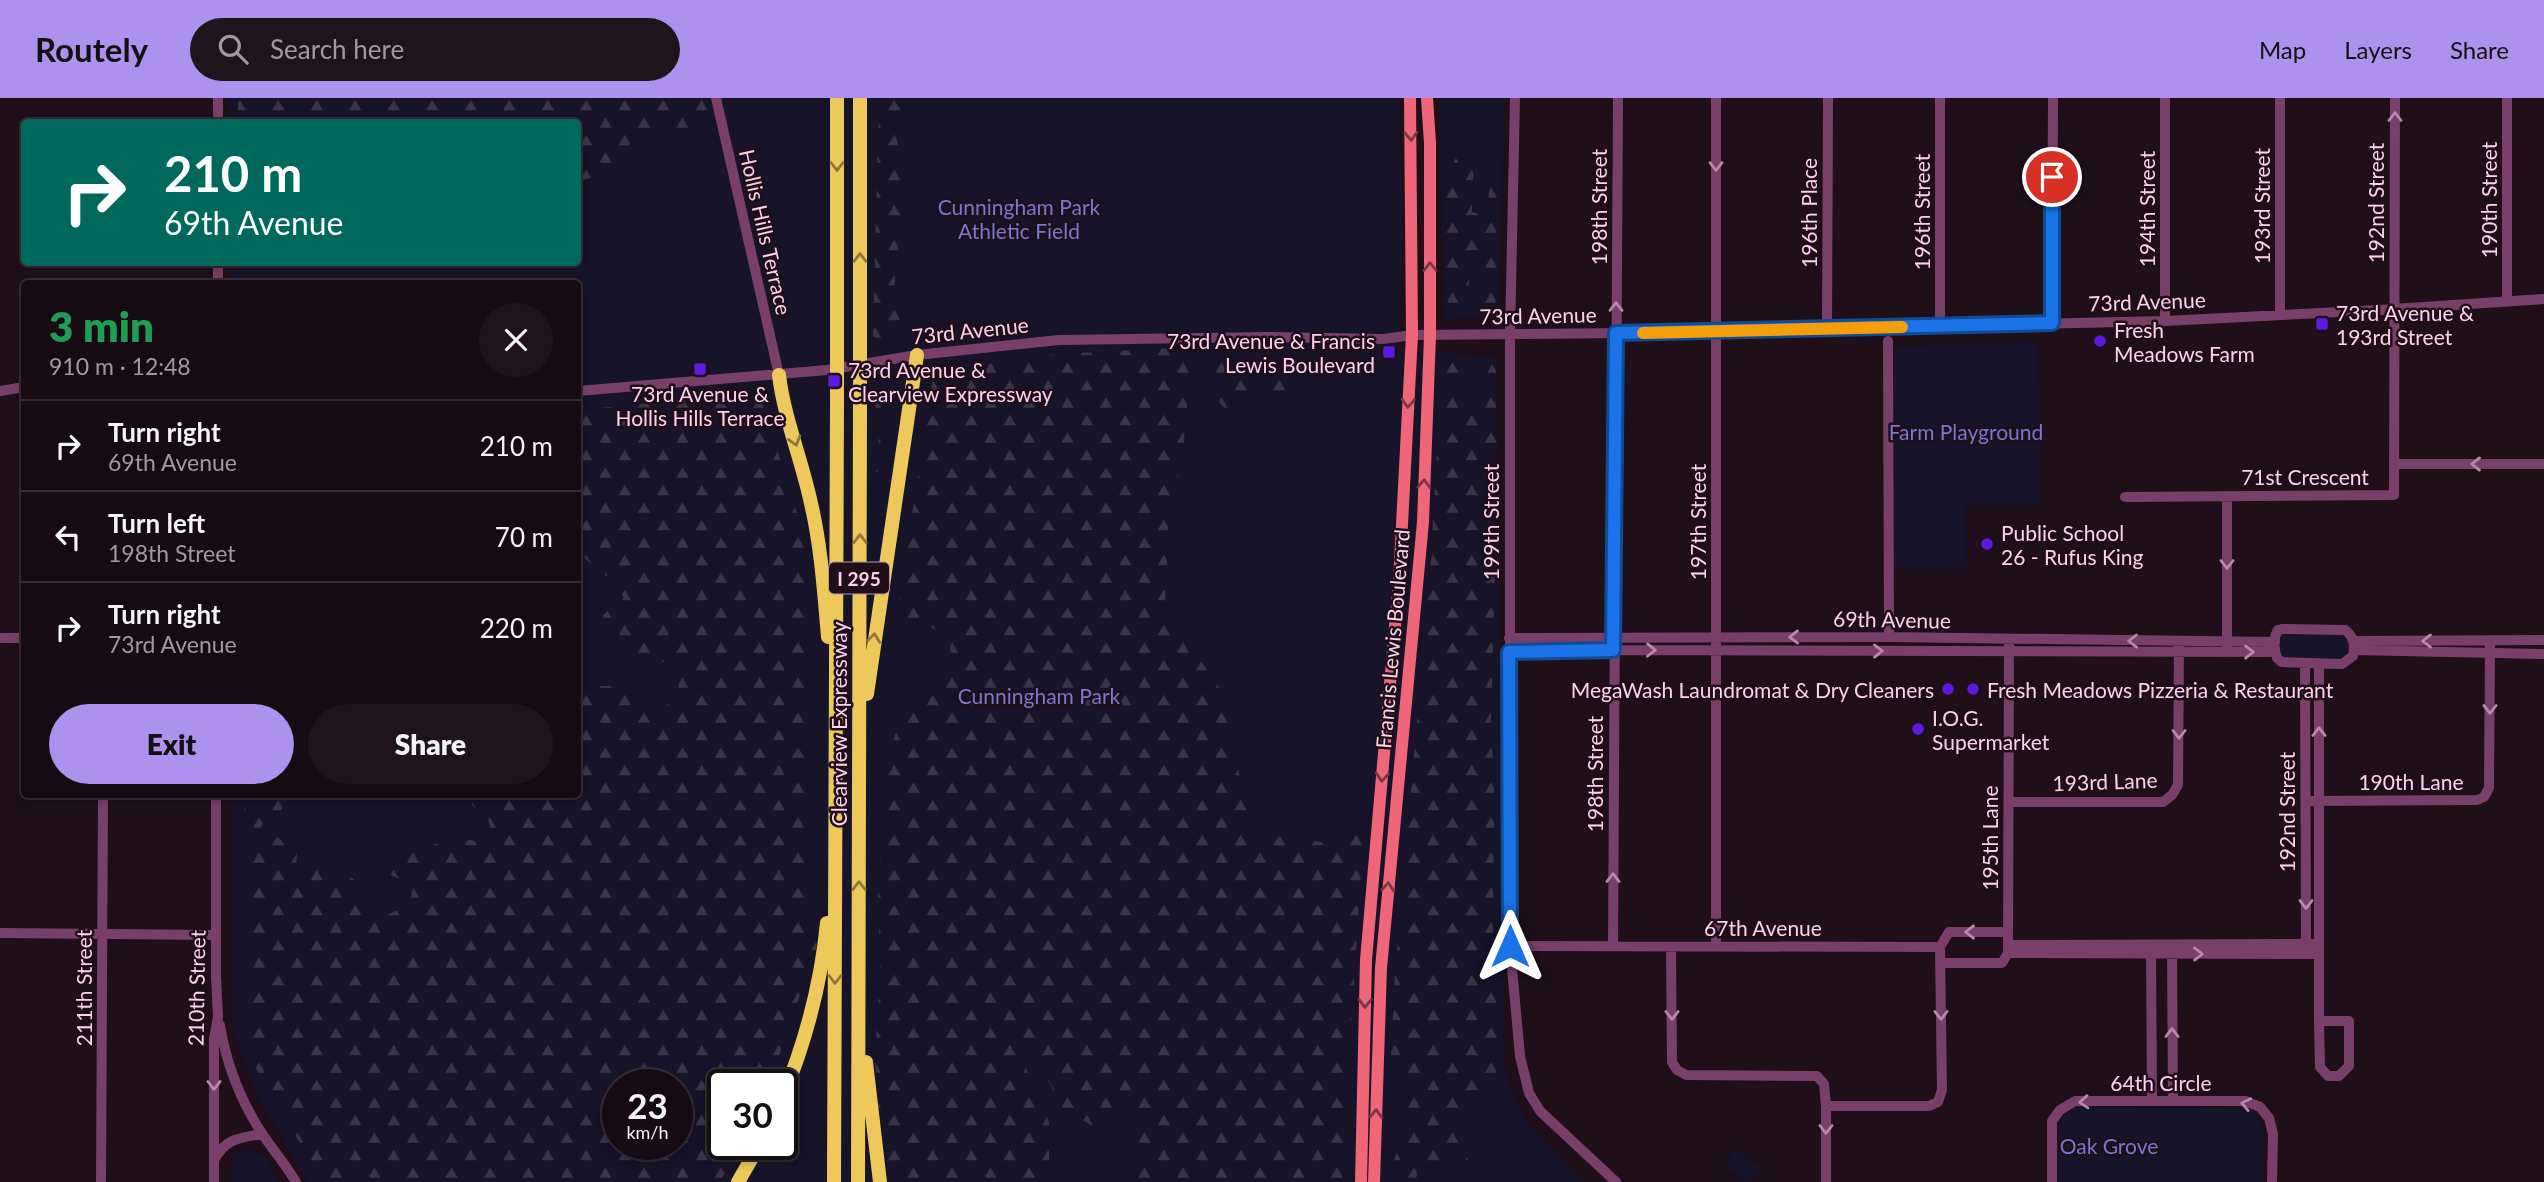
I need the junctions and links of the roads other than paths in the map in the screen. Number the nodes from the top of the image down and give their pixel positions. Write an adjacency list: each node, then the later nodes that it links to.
1 (218, 98): 17 (street)
2 (716, 98): 33 (street, Hollis Hills Terrace)
3 (837, 98): 62 (highway, Clearview Expressway / I 295, one-way to 62, bridge)
4 (862, 98): 63 (highway, Clearview Expressway / I 295, one-way to 4, bridge)
5 (1410, 98): 28 (main road, Francis Lewis Boulevard, one-way to 28)
6 (1427, 98): 29 (main road, Francis Lewis Boulevard, one-way to 6)
7 (1515, 98): 30 (street, 199th Street)
8 (1618, 98): 27 (street, 198th Street, one-way to 8)
9 (1716, 98): 26 (street, 197th Street, one-way to 26)
10 (1828, 98): 25 (street, 196th Place)
11 (1940, 98): 24 (street, 196th Street)
12 (2053, 98): 23 (street)
13 (2165, 98): 22 (street, 194th Street)
14 (2280, 98): 21 (street, 193rd Street)
15 (2395, 98): 20 (street, 192nd Street, one-way to 15)
16 (2507, 98): 19 (street, 190th Street)
17 (218, 119)
18 (2544, 299): 19 (street, 73rd Avenue)
19 (2507, 301): 20 (street, 73rd Avenue)
20 (2394, 308): 21 (street, 73rd Avenue); 37 (street, 71st Crescent)
21 (2280, 314): 22 (street, 73rd Avenue)
22 (2165, 321): 23 (street, 73rd Avenue)
23 (2052, 323): 24 (street, 73rd Avenue)
24 (1940, 326): 25 (street, 73rd Avenue)
25 (1827, 328): 26 (street, 73rd Avenue)
26 (1716, 331): 27 (street, 73rd Avenue); 41 (street, 197th Street)
27 (1616, 333): 30 (street, 73rd Avenue); 50 (street, 198th Street)
28 (1412, 335): 29 (street, 73rd Avenue); 32 (street, 73rd Avenue); 102 (main road, Francis Lewis Boulevard, one-way to 102)
29 (1430, 335): 30 (street, 73rd Avenue); 103 (main road, Francis Lewis Boulevard, one-way to 29)
30 (1510, 335): 45 (street, 199th Street)
31 (1888, 341): 42 (street)
32 (917, 355): 33 (street, 73rd Avenue); 63 (highway, one-way to 32)
33 (779, 375): 36 (street, 73rd Avenue); 62 (highway, one-way to 62)
34 (21, 388): 35 (street)
35 (0, 391)
36 (581, 391)
37 (2394, 464): 38 (street, 71st Crescent, one-way to 37); 39 (street, 71st Crescent)
38 (2544, 464)
39 (2227, 496): 40 (street, 71st Crescent); 48 (street, 71st Crescent, one-way to 48)
40 (2125, 497)
41 (1716, 637): 42 (street, 69th Avenue, one-way to 41); 50 (street, 69th Avenue); 54 (street, 197th Street)
42 (1889, 637): 46 (street, 69th Avenue)
43 (0, 638): 44 (street)
44 (21, 638)
45 (1509, 638): 50 (street, 69th Avenue); 55 (street, 199th Street)
46 (2009, 640): 52 (street, 69th Avenue, one-way to 46); 56 (street, 195th Lane)
47 (2544, 640): 49 (street, 69th Avenue)
48 (2227, 641): 52 (street, 69th Avenue); 53 (street, 69th Avenue); 57 (street, 71st Crescent)
49 (2490, 641): 51 (street, 69th Avenue, one-way to 51); 58 (street, 190th Lane)
50 (1613, 644): 54 (street, 69th Avenue, one-way to 54); 55 (street, 69th Avenue); 76 (street, 198th Street, one-way to 50)
51 (2354, 645): 53 (street, 69th Avenue); 58 (street, 69th Avenue); 61 (street, 69th Avenue)
52 (2179, 646): 56 (street, 69th Avenue); 57 (street, 69th Avenue); 68 (street, 193rd Lane, one-way to 68)
53 (2275, 647): 57 (street, 69th Avenue, one-way to 53); 60 (street, 69th Avenue)
54 (1716, 651): 56 (street, 69th Avenue, one-way to 56); 77 (street, 197th Street)
55 (1509, 652): 75 (street, 199th Street)
56 (2009, 652): 68 (street, 195th Lane)
57 (2227, 653)
58 (2490, 654): 59 (street, 69th Avenue); 67 (street, 190th Lane, one-way to 67)
59 (2544, 654)
60 (2305, 664): 61 (street, 69th Avenue); 66 (street, 192nd Street)
61 (2319, 664): 67 (street, 192nd Street, one-way to 61)
62 (836, 723): 69 (highway, Clearview Expressway / I 295)
63 (859, 754): 85 (highway, Clearview Expressway / I 295, one-way to 63)
64 (103, 798): 72 (street, 211th Street)
65 (216, 798): 73 (street, 210th Street)
66 (2306, 801): 67 (street, 190th Lane); 74 (street, 192nd Street, one-way to 74)
67 (2319, 801): 83 (street, 192nd Street)
68 (2009, 802): 70 (street, 195th Lane)
69 (835, 838): 88 (highway); 99 (highway, Clearview Expressway / I 295, one-way to 99)
70 (2007, 932): 79 (street, one-way to 79); 81 (street, 195th Lane)
71 (0, 933): 72 (street)
72 (102, 933): 73 (street); 95 (street, 211th Street)
73 (216, 935): 86 (street, 210th Street)
74 (2306, 944): 80 (street); 83 (street)
75 (1510, 946): 76 (street, 67th Avenue); 104 (street, 199th Street)
76 (1613, 946): 78 (street, 67th Avenue)
77 (1716, 946): 78 (street, 67th Avenue); 79 (street, 67th Avenue)
78 (1671, 947): 91 (street, one-way to 91)
79 (1941, 947): 84 (street)
80 (2172, 948): 82 (street); 83 (street, one-way to 83); 90 (street, one-way to 80)
81 (2008, 949): 82 (street); 84 (street)
82 (2151, 949): 89 (street)
83 (2319, 949): 87 (street, 192nd Street)
84 (1941, 964): 91 (street, one-way to 91)
85 (858, 979): 100 (highway, Clearview Expressway / I 295); 101 (highway)
86 (218, 1017): 92 (street); 93 (street, 210th Street, one-way to 93)
87 (2319, 1021): 87 (street, 192nd Street)
88 (794, 1069)
89 (2152, 1101): 90 (street, 64th Circle); 106 (street, 64th Circle, one-way to 106)
90 (2172, 1101): 107 (street, 64th Circle, one-way to 90)
91 (1826, 1106): 105 (street, one-way to 105)
92 (262, 1135): 93 (street); 97 (street)
93 (214, 1160): 96 (street, 210th Street)
94 (751, 1160): 98 (highway)
95 (101, 1182)
96 (214, 1182)
97 (296, 1182)
98 (738, 1182)
99 (834, 1182)
100 (858, 1182)
101 (880, 1182)
102 (1361, 1182)
103 (1374, 1182)
104 (1616, 1182)
105 (1826, 1182)
106 (2052, 1182)
107 (2272, 1182)

